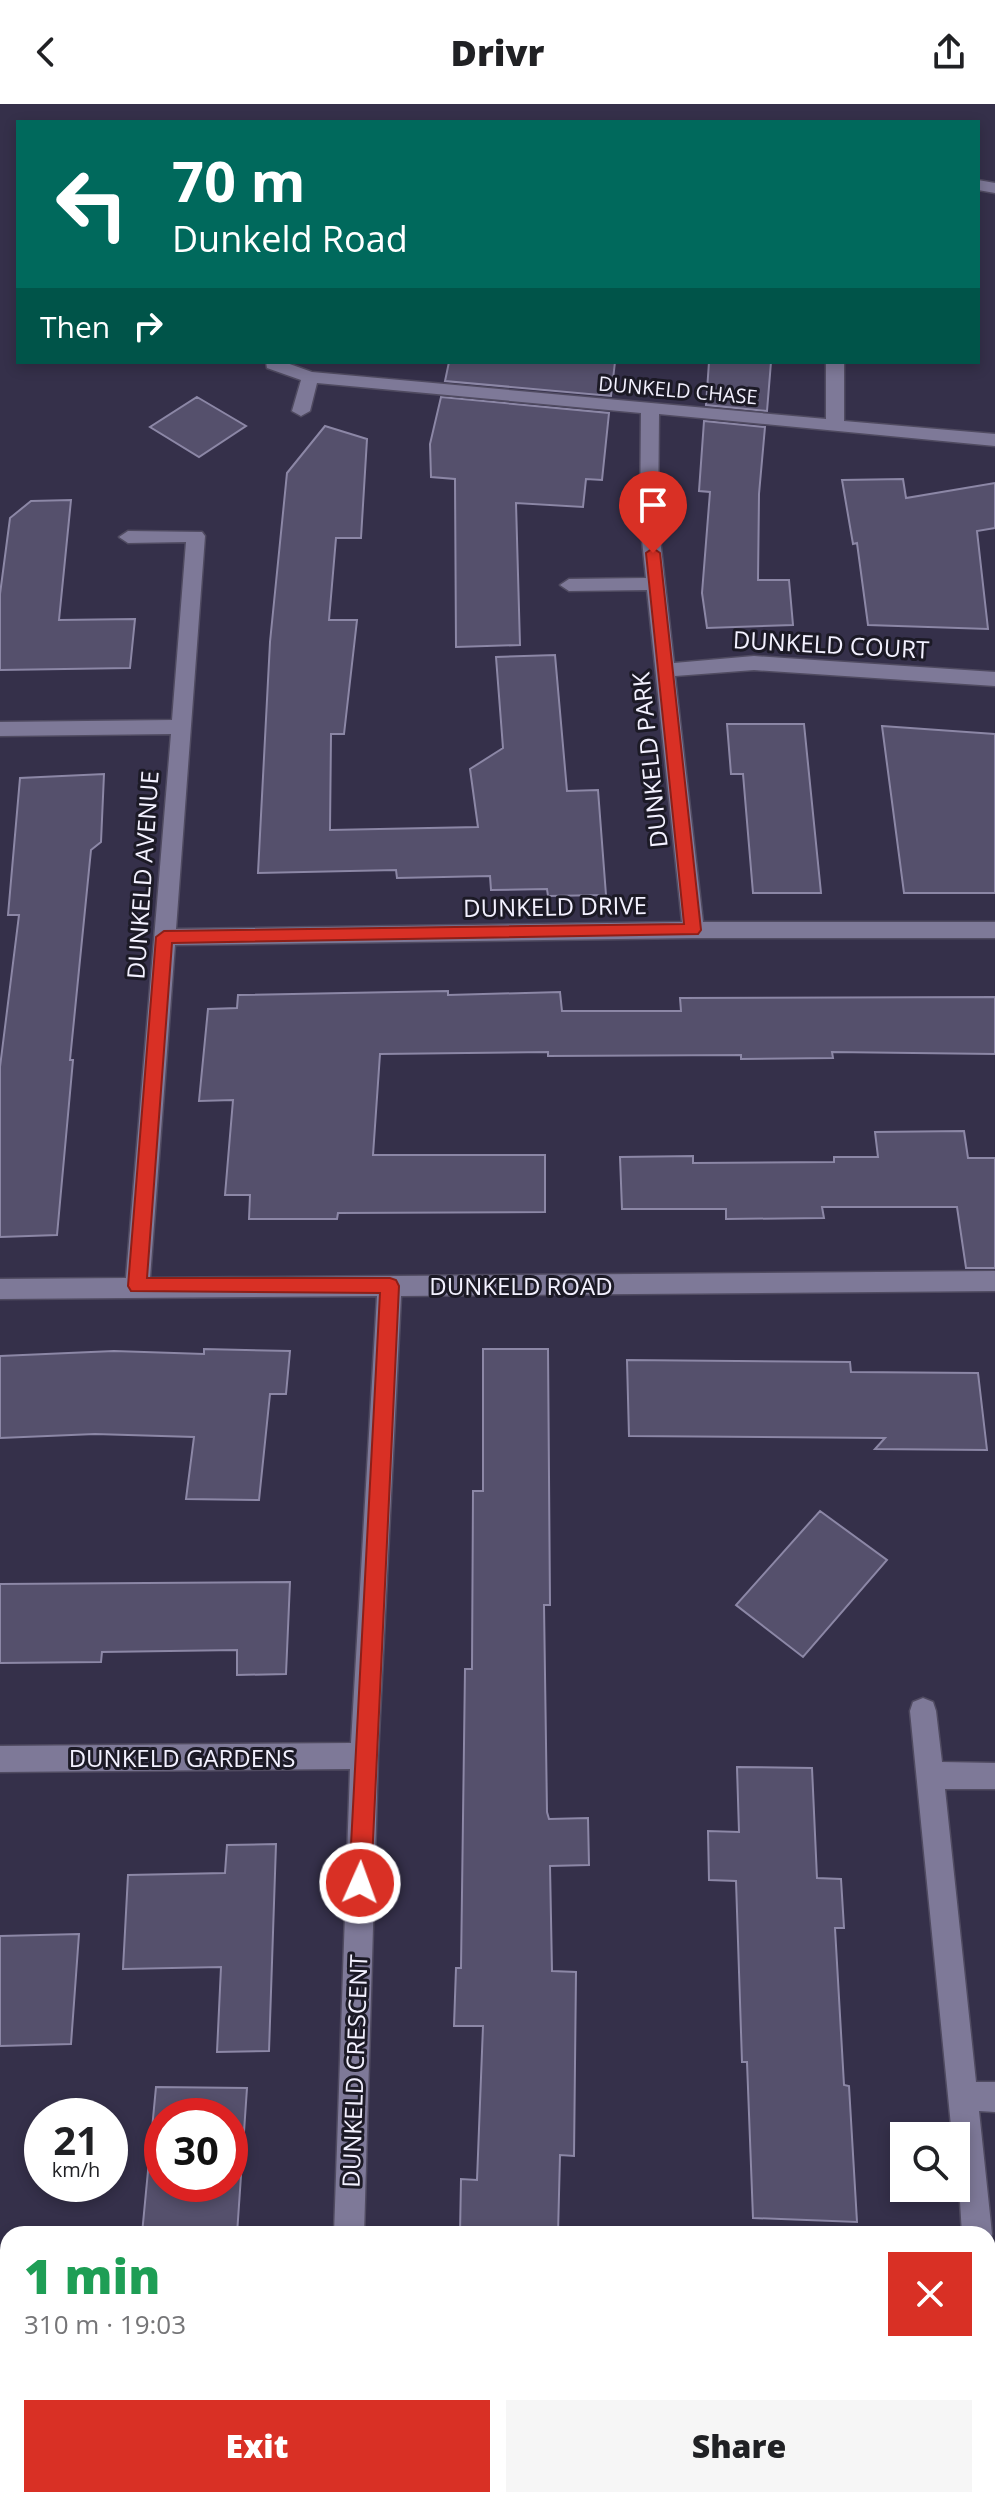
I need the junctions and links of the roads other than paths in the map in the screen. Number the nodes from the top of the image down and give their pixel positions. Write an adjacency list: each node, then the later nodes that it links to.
1 (273, 364): 3 (street, DUNKELD CHASE)
2 (835, 364): 6 (street)
3 (310, 377): 4 (street, DUNKELD CHASE); 5 (street)
4 (650, 410): 6 (street, DUNKELD CHASE); 9 (street, DUNKELD PARK)
5 (301, 411)
6 (835, 425): 7 (street, DUNKELD CHASE)
7 (995, 440)
8 (128, 537): 13 (street, DUNKELD AVENUE)
9 (656, 584): 10 (street); 11 (street, DUNKELD PARK)
10 (569, 585)
11 (666, 670): 12 (street, DUNKELD COURT); 15 (street, DUNKELD PARK)
12 (995, 679)
13 (179, 727): 14 (street); 17 (street, DUNKELD AVENUE)
14 (0, 729)
15 (693, 930): 16 (street, DUNKELD DRIVE); 17 (street, DUNKELD DRIVE)
16 (995, 930)
17 (164, 937): 19 (street, DUNKELD AVENUE)
18 (995, 1281): 20 (street, DUNKELD ROAD)
19 (137, 1286): 20 (street, DUNKELD ROAD); 21 (street, DUNKELD ROAD)
20 (390, 1286): 23 (street, DUNKELD CRESCENT)
21 (0, 1289)
22 (923, 1711): 25 (street)
23 (364, 1756): 24 (street, DUNKELD GARDENS); 29 (street, DUNKELD CRESCENT)
24 (0, 1759)
25 (931, 1775): 26 (street); 27 (street)
26 (995, 1776)
27 (963, 2096): 28 (street); 30 (street)
28 (995, 2097)
29 (349, 2226)
30 (976, 2226)

